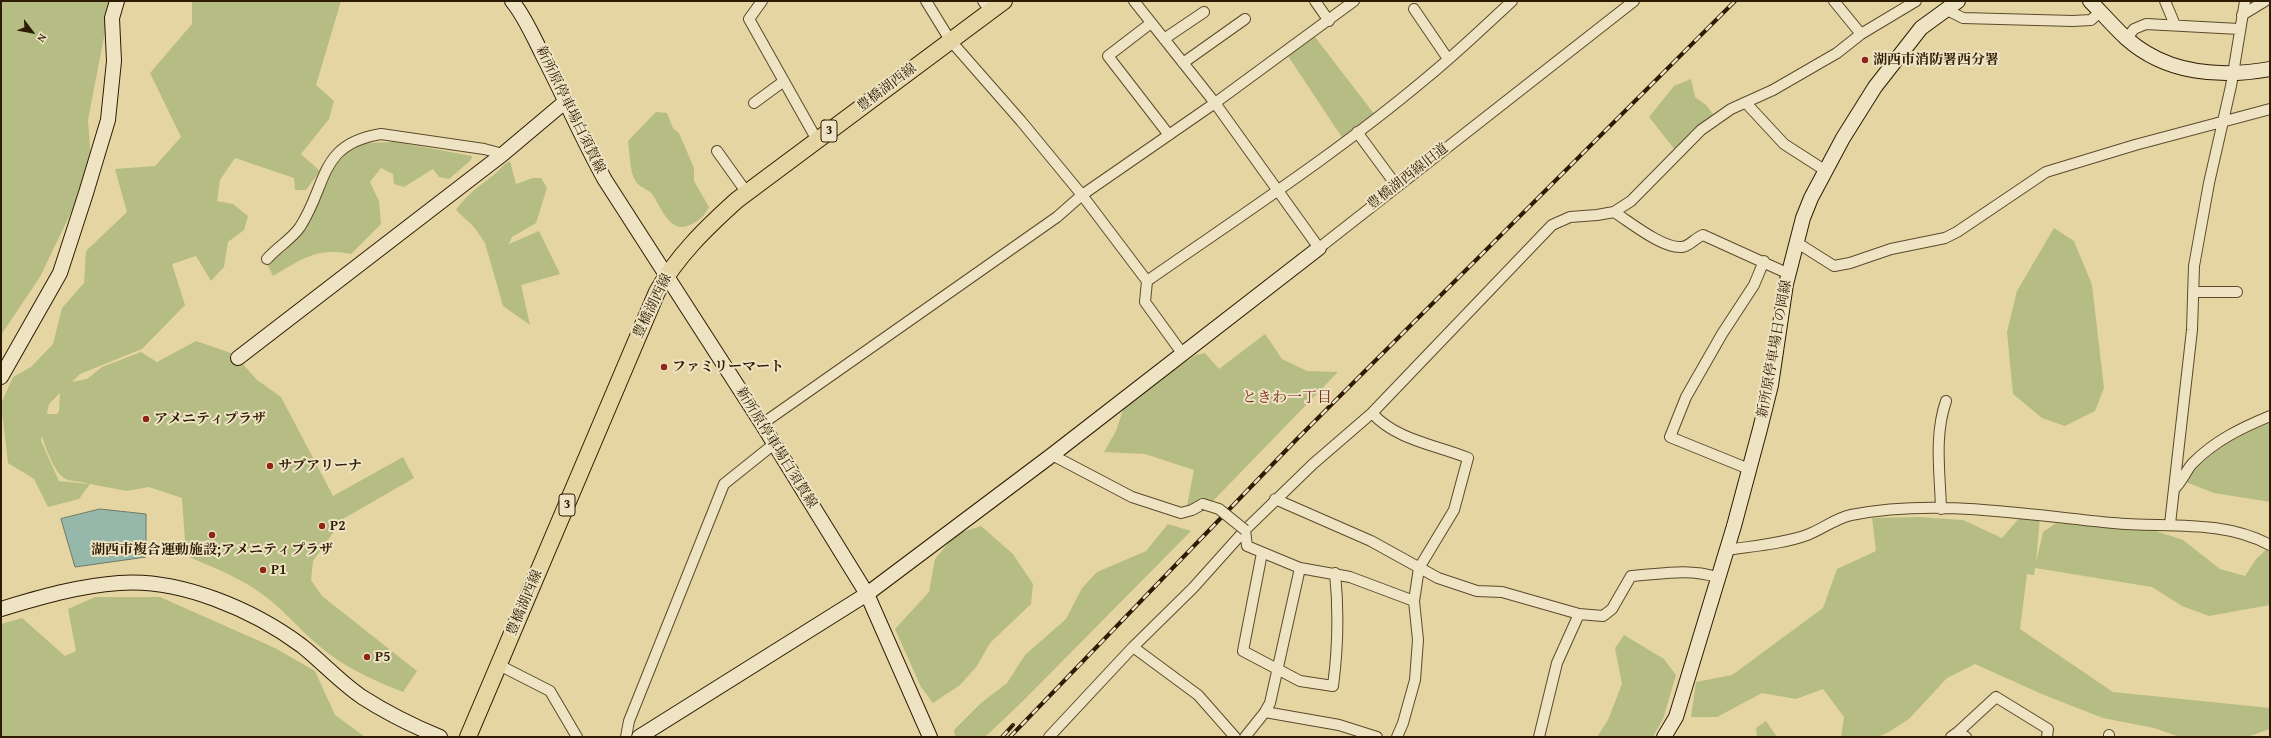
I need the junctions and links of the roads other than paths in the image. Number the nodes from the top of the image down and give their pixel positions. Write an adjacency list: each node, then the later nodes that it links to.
1 (117, 1): 66 (street)
2 (512, 1): 38 (street, 新所原停車場白須賀線)
3 (762, 1): 37 (street)
4 (926, 1): 32 (street)
5 (1004, 1): 18 (main road, 豊橋湖西線 / 3)
6 (1134, 1): 26 (street)
7 (1315, 1): 25 (street)
8 (1512, 1): 33 (street)
9 (1634, 1): 50 (street, 豊橋湖西線旧道)
10 (1834, 1): 29 (street)
11 (1916, 1): 29 (street)
12 (1958, 1): 20 (street, 新所原停車場日の岡線)
13 (2090, 1): 22 (street)
14 (2165, 1): 27 (street)
15 (2245, 1): 23 (street)
16 (2265, 1): 23 (street)
17 (1348, 3): 25 (street)
18 (987, 6): 32 (main road, 豊橋湖西線 / 3)
19 (1414, 9): 33 (street)
20 (1947, 10): 22 (street); 49 (street, 新所原停車場日の岡線)
21 (1204, 12): 31 (street)
22 (2100, 12): 30 (street)
23 (2242, 15): 28 (street)
24 (1245, 19): 34 (street)
25 (1329, 21): 40 (street)
26 (1151, 23): 31 (street); 45 (street)
27 (2174, 25): 28 (street); 30 (street)
28 (2239, 29): 36 (street)
29 (1861, 34): 41 (street)
30 (2127, 38): 36 (street)
31 (1164, 39): 34 (street)
32 (950, 40): 46 (main road, 豊橋湖西線 / 3); 53 (street)
33 (1448, 59): 44 (street)
34 (1183, 63): 40 (street)
35 (2270, 69): 36 (street)
36 (2232, 74): 43 (street)
37 (784, 81): 39 (street); 46 (street)
38 (566, 101): 48 (street); 59 (street, 新所原停車場白須賀線)
39 (754, 103)
40 (1215, 103): 45 (street); 51 (street)
41 (1746, 103): 49 (street); 54 (street)
42 (2270, 109): 43 (street)
43 (2222, 122): 55 (street); 62 (street)
44 (1357, 132): 50 (street); 51 (street)
45 (1169, 135): 53 (street)
46 (817, 140): 52 (main road, 豊橋湖西線 / 3)
47 (717, 151): 52 (street)
48 (503, 154): 57 (street); 65 (street)
49 (1826, 171): 55 (street, 新所原停車場日の岡線)
50 (1396, 185): 56 (street, 豊橋湖西線旧道)
51 (1276, 191): 56 (street); 61 (street)
52 (746, 193): 59 (main road, 豊橋湖西線 / 3)
53 (1082, 195): 61 (street); 70 (street)
54 (1614, 212): 58 (street); 68 (street)
55 (1796, 242): 60 (street, 新所原停車場日の岡線)
56 (1318, 248): 64 (street, 豊橋湖西線旧道)
57 (267, 259)
58 (1764, 261): 60 (street); 73 (street)
59 (667, 274): 70 (street, 新所原停車場白須賀線); 91 (main road, 豊橋湖西線 / 3)
60 (1789, 274): 73 (street, 新所原停車場日の岡線)
61 (1147, 282): 64 (street)
62 (2193, 292): 63 (street); 74 (street)
63 (2237, 292)
64 (1182, 354): 72 (street, 豊橋湖西線旧道)
65 (238, 358)
66 (1, 377)
67 (1946, 401): 76 (street)
68 (1372, 413): 75 (street); 83 (street)
69 (2270, 416): 74 (street)
70 (762, 424): 71 (street, 新所原停車場白須賀線)
71 (774, 444): 86 (street, 新所原停車場白須賀線); 98 (street)
72 (1052, 455): 78 (street, bridge); 86 (street, 豊橋湖西線旧道)
73 (1749, 469): 80 (street, 新所原停車場日の岡線)
74 (2174, 489): 77 (street)
75 (1275, 500): 78 (street); 83 (street)
76 (1941, 509): 77 (street); 80 (street)
77 (2170, 524): 79 (street)
78 (1245, 530): 81 (street); 90 (street)
79 (2270, 545)
80 (1727, 550): 85 (street, 新所原停車場日の岡線)
81 (1262, 553): 82 (street); 92 (street)
82 (1300, 568): 84 (street); 92 (street)
83 (1419, 568): 87 (street); 89 (street)
84 (1335, 573): 87 (street); 92 (street)
85 (1717, 577): 89 (street); 107 (street, 新所原停車場日の岡線)
86 (867, 594): 99 (street, 豊橋湖西線旧道); 100 (street, 新所原停車場白須賀線)
87 (1414, 601): 105 (street)
88 (1, 609): 95 (street)
89 (1579, 614): 106 (street)
90 (1133, 647): 101 (street); 102 (street)
91 (499, 665): 96 (main road, 豊橋湖西線 / 3); 97 (street)
92 (1278, 670): 93 (street)
93 (1265, 712): 103 (street); 104 (street)
94 (1959, 735): 108 (street)
95 (440, 737)
96 (468, 737)
97 (577, 737)
98 (626, 737)
99 (639, 737)
100 (930, 737)
101 (1049, 737)
102 (1235, 737)
103 (1245, 737)
104 (1377, 737)
105 (1397, 737)
106 (1539, 737)
107 (1664, 737)
108 (2047, 737)

